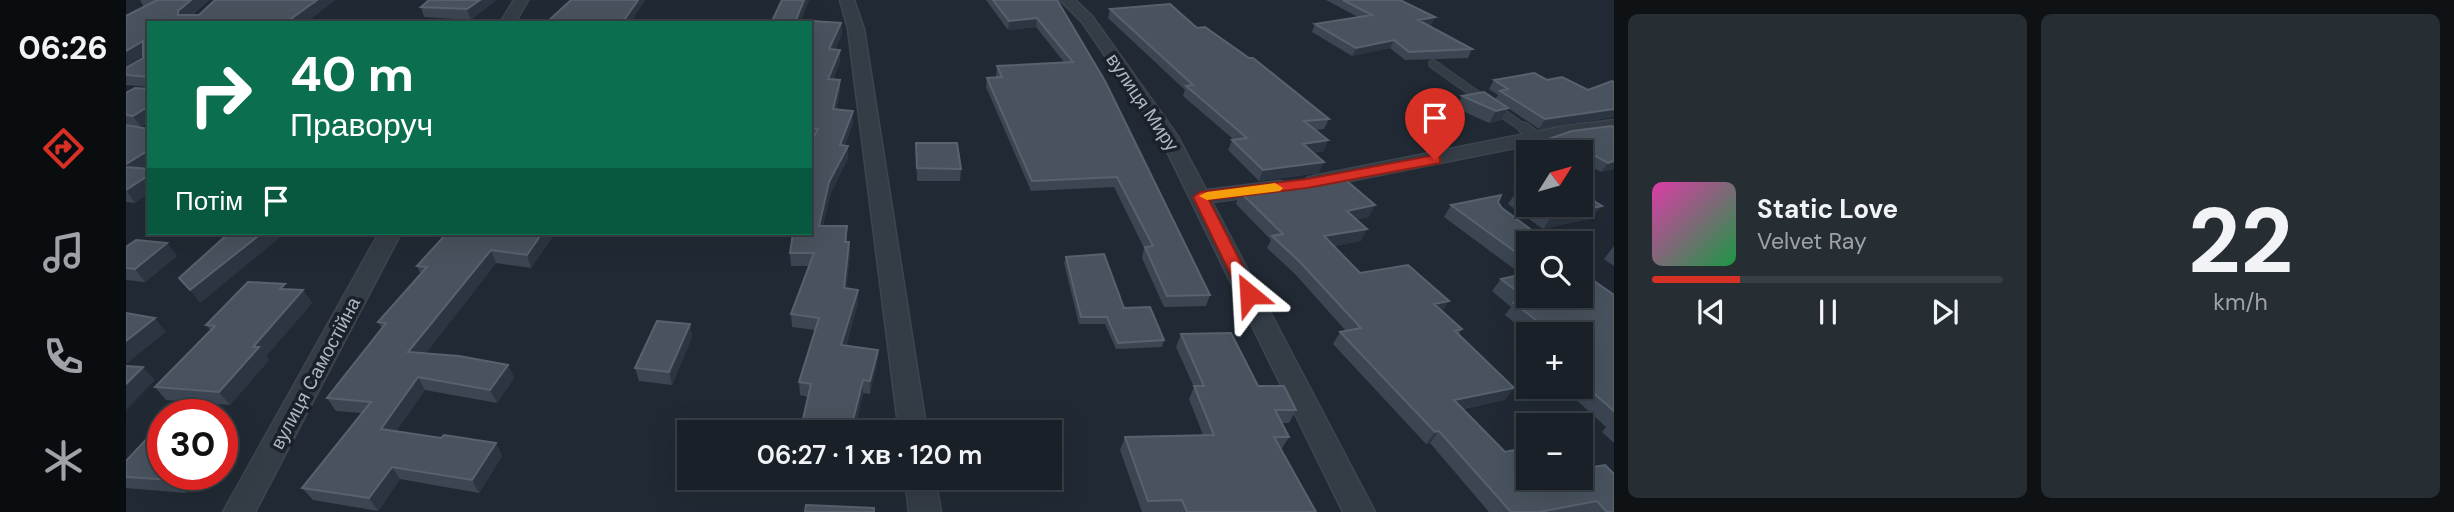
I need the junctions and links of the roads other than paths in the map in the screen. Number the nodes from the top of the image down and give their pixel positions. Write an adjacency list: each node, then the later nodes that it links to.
1 (521, 0): 4 (street)
2 (847, 0): 10 (street)
3 (1067, 0): 8 (street, вулиця Миру)
4 (508, 21)
5 (1433, 64): 7 (lane)
6 (1614, 126): 7 (street)
7 (1537, 138): 8 (street)
8 (1200, 197): 14 (street, вулиця Миру)
9 (389, 235): 12 (street, вулиця Самостійна)
10 (912, 420)
11 (922, 490): 13 (street)
12 (239, 512)
13 (925, 512)
14 (1359, 512)

